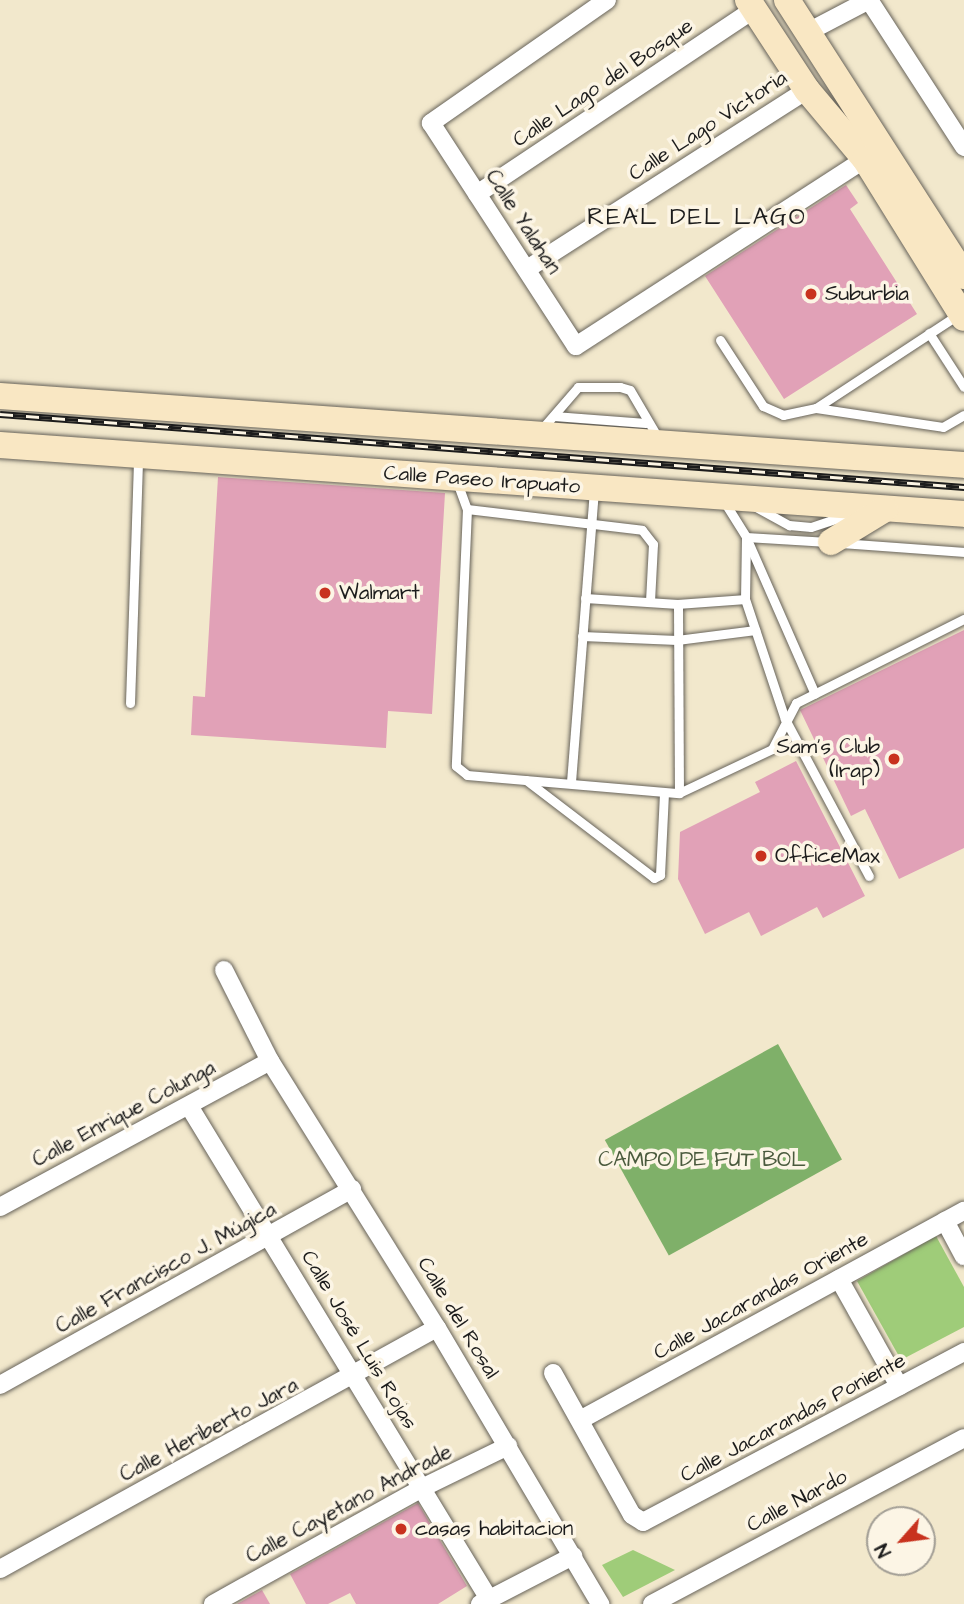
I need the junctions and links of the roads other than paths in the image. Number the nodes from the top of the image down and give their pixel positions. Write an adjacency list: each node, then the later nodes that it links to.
1 (607, 0): 9 (street, Calle Yalahan)
2 (787, 0): 5 (main road)
3 (869, 0): 5 (street); 7 (street)
4 (751, 5): 6 (main road); 9 (street, Calle Lago del Bosque)
5 (808, 32): 11 (main road)
6 (807, 90): 8 (main road); 10 (street, Calle Lago Victoria)
7 (964, 147)
8 (865, 159): 10 (street, Calle Yalahan); 12 (main road)
9 (477, 194): 10 (street, Calle Yalahan)
10 (527, 269)
11 (964, 276)
12 (962, 315): 13 (lane)
13 (929, 333): 15 (lane); 17 (lane)
14 (719, 340): 17 (lane)
15 (964, 387)
16 (0, 396): 20 (main road)
17 (816, 408): 18 (lane)
18 (964, 415)
19 (646, 424): 20 (lane); 20 (lane); 21 (lane)
20 (545, 425): 21 (main road)
21 (664, 444): 24 (main road)
22 (0, 445): 23 (main road, Calle Paseo Irapuato)
23 (138, 456): 25 (main road, Calle Paseo Irapuato); 44 (lane)
24 (961, 463)
25 (454, 478): 26 (main road, Calle Paseo Irapuato); 29 (lane)
26 (594, 488): 27 (main road, Calle Paseo Irapuato); 31 (lane)
27 (734, 498): 28 (main road, Calle Paseo Irapuato); 32 (lane)
28 (875, 508): 30 (main road, Calle Paseo Irapuato); 33 (main road)
29 (467, 509): 31 (lane); 46 (lane)
30 (964, 514)
31 (591, 527): 35 (lane); 37 (lane)
32 (746, 537): 33 (lane); 36 (lane); 43 (lane)
33 (831, 542): 34 (lane)
34 (964, 552)
35 (585, 598): 37 (lane); 41 (lane)
36 (745, 599): 38 (lane); 40 (lane)
37 (650, 602): 38 (lane)
38 (678, 604): 42 (lane)
39 (964, 619): 43 (lane)
40 (755, 630): 42 (lane); 45 (lane)
41 (582, 636): 42 (lane); 47 (lane)
42 (677, 640): 49 (lane)
43 (815, 694): 45 (lane)
44 (131, 703)
45 (785, 719): 49 (lane); 50 (lane)
46 (525, 779): 47 (lane); 48 (lane)
47 (571, 782): 48 (lane)
48 (664, 793): 49 (lane)
49 (679, 793)
50 (869, 876)
51 (224, 970): 52 (street, Calle del Rosal)
52 (270, 1061): 53 (street, Calle Enrique Colunga); 54 (street, Calle del Rosal)
53 (189, 1106): 55 (street, Calle Enrique Colunga); 58 (street, Calle José Luis Rojas)
54 (352, 1189): 58 (street, Calle Francisco J. Múgica); 61 (street, Calle del Rosal)
55 (0, 1207)
56 (964, 1211): 57 (street, Calle Jacarandas Oriente)
57 (945, 1221): 59 (street); 60 (street, Calle Jacarandas Oriente)
58 (271, 1237): 64 (street, Calle José Luis Rojas); 65 (street, Calle Francisco J. Múgica)
59 (964, 1256)
60 (839, 1279): 66 (street); 67 (street, Calle Jacarandas Oriente)
61 (437, 1328): 64 (street, Calle Heriberto Jara); 69 (street, Calle del Rosal)
62 (964, 1352): 66 (street, Calle Jacarandas Poniente)
63 (552, 1373): 67 (street)
64 (353, 1378): 70 (street, Calle José Luis Rojas); 72 (street, Calle Heriberto Jara)
65 (0, 1385)
66 (899, 1386): 67 (street, Calle Jacarandas Poniente)
67 (580, 1420)
68 (964, 1438): 76 (street, Calle Nardo)
69 (508, 1446): 70 (street, Calle Cayetano Andrade); 71 (street, Calle del Rosal)
70 (422, 1488): 73 (street, Calle José Luis Rojas); 74 (street, Calle Cayetano Andrade)
71 (573, 1556): 73 (street); 75 (street, Calle del Rosal)
72 (0, 1569)
73 (485, 1602)
74 (213, 1604)
75 (600, 1604)
76 (652, 1604)

